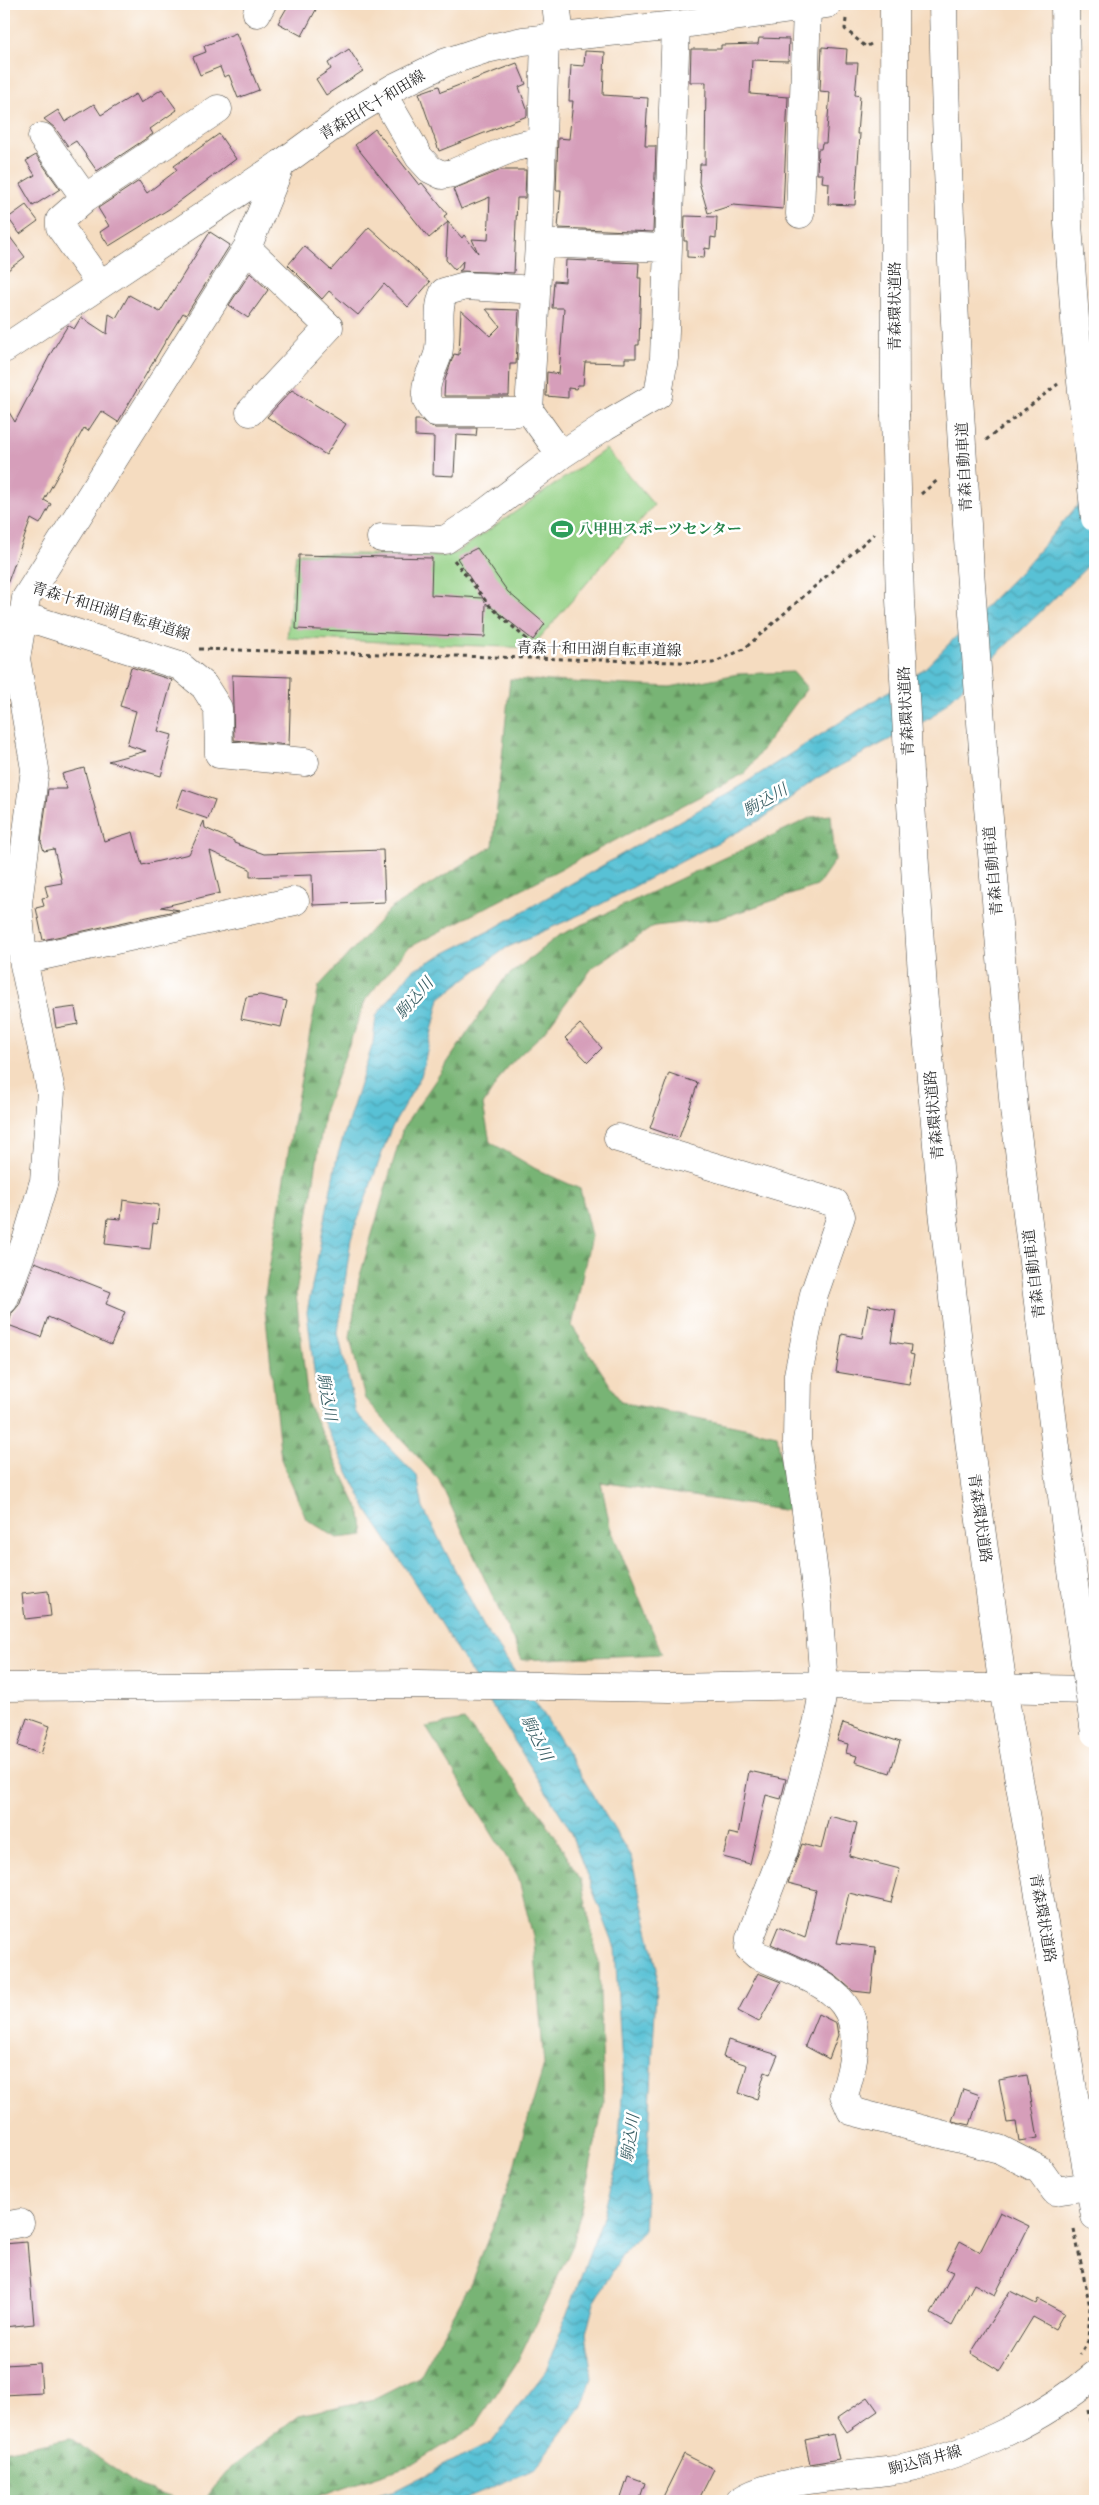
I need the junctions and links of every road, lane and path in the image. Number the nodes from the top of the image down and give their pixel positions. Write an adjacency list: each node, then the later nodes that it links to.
1 (556, 4): 7 (main road)
2 (894, 4): 42 (main road, 青森環状道路, bridge)
3 (943, 4): 44 (main road, 青森自動車道, bridge)
4 (1065, 4): 28 (main road, bridge)
5 (801, 7): 6 (main road, 青森田代十和田線); 14 (main road)
6 (676, 26): 7 (main road, 青森田代十和田線); 17 (main road)
7 (553, 37): 8 (main road, 青森田代十和田線); 11 (main road)
8 (383, 95): 11 (main road); 12 (main road, 青森田代十和田線)
9 (218, 109): 13 (main road)
10 (42, 137): 13 (main road)
11 (542, 141): 15 (main road)
12 (281, 164): 16 (main road); 18 (main road, 青森田代十和田線)
13 (84, 198): 18 (main road)
14 (800, 214)
15 (539, 243): 17 (main road); 19 (main road)
16 (247, 248): 23 (main road); 32 (main road)
17 (666, 248): 25 (main road)
18 (100, 284): 20 (main road, 青森田代十和田線)
19 (536, 290): 22 (main road); 22 (main road)
20 (4, 349)
21 (1065, 380): 24 (path)
22 (529, 410): 25 (main road)
23 (250, 412)
24 (983, 443)
25 (554, 445): 31 (main road)
26 (946, 473): 27 (path)
27 (917, 497)
28 (1095, 518)
29 (881, 529): 34 (path, 青森十和田湖自転車道線)
30 (381, 538): 31 (main road)
31 (445, 540): 34 (path)
32 (23, 616): 35 (main road); 37 (main road)
33 (193, 648): 34 (path, 青森十和田湖自転車道線)
34 (548, 659)
35 (305, 762)
36 (295, 901): 37 (main road)
37 (23, 960): 39 (main road)
38 (618, 1138): 40 (main road)
39 (4, 1300)
40 (824, 1685): 41 (main road); 42 (main road); 45 (main road)
41 (4, 1687)
42 (1003, 1688): 43 (main road); 45 (main road, 青森環状道路)
43 (1095, 1690)
44 (1095, 1733)
45 (1089, 2186): 46 (main road, 青森環状道路)
46 (1084, 2221): 48 (path)
47 (1095, 2302): 48 (path)
48 (1090, 2307): 49 (path)
49 (1090, 2380): 50 (path); 51 (main road, 駒込筒井線)
50 (1095, 2427)
51 (740, 2501)

